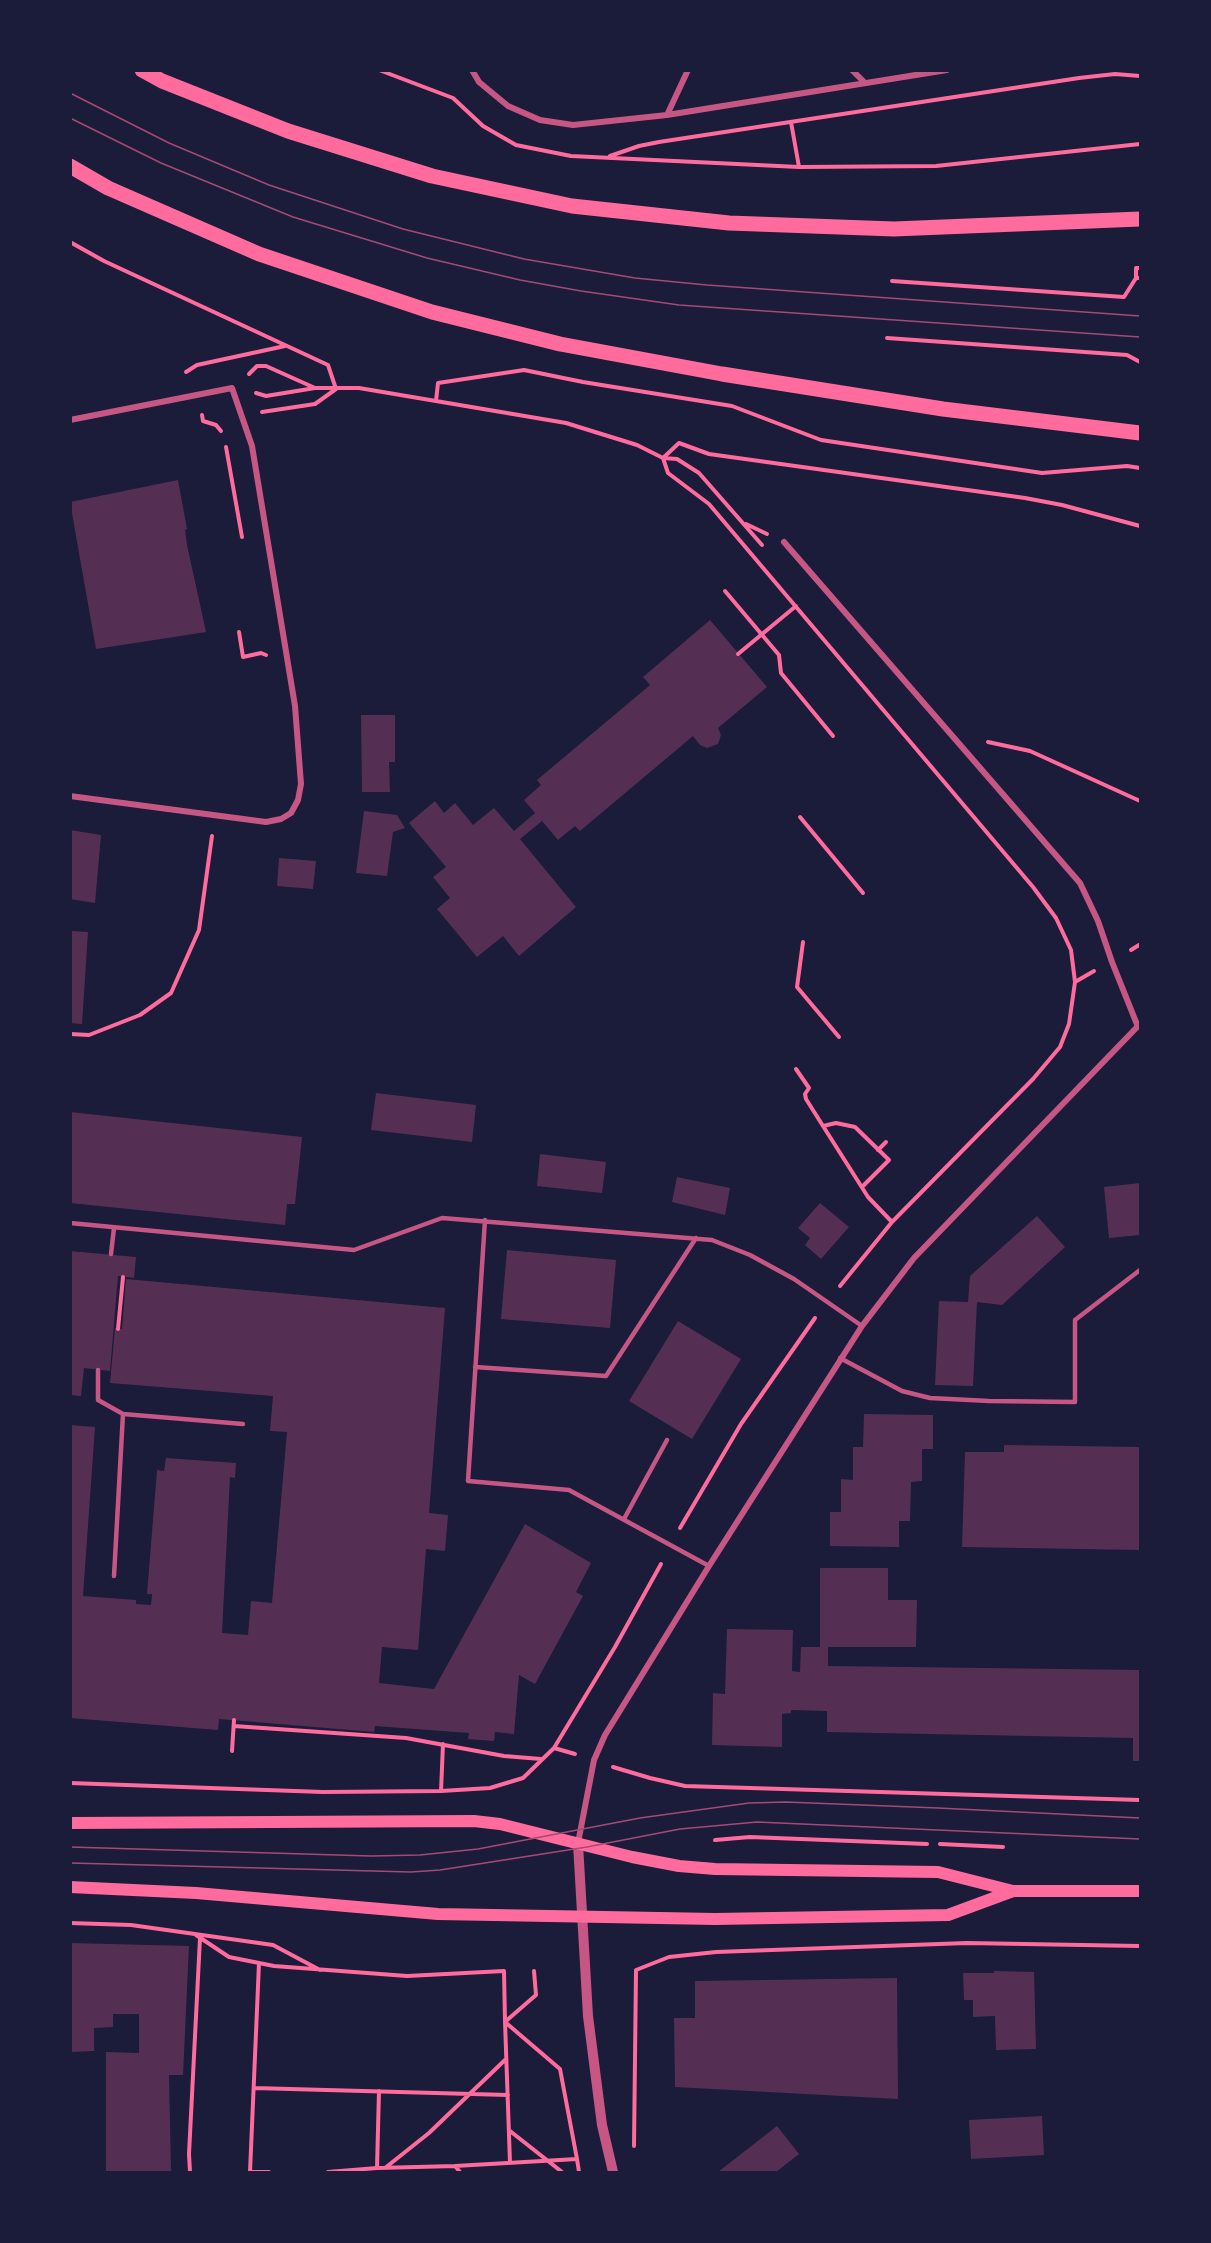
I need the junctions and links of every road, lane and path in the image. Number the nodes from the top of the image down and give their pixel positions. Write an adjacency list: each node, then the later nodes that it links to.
1 (142, 70): 15 (main road)
2 (379, 70): 12 (path)
3 (472, 70): 9 (street)
4 (688, 70): 9 (street)
5 (852, 70): 8 (street)
6 (947, 70): 8 (street)
7 (1140, 76): 12 (path)
8 (865, 83): 9 (street)
9 (667, 115)
10 (793, 130): 14 (path)
11 (1140, 144): 14 (path)
12 (606, 157): 14 (path)
13 (70, 166): 31 (main road)
14 (799, 166)
15 (1140, 219)
16 (70, 242): 21 (path)
17 (1140, 268): 18 (path)
18 (1138, 278): 19 (path)
19 (892, 281)
20 (887, 339): 22 (path)
21 (285, 346): 23 (path); 26 (path)
22 (1140, 362)
23 (197, 365)
24 (315, 387): 25 (path); 25 (path); 26 (path)
25 (232, 388): 27 (street); 50 (street)
26 (336, 389): 28 (path); 29 (path)
27 (198, 395): 30 (street); 36 (path)
28 (436, 401): 32 (path); 33 (path)
29 (293, 407)
30 (70, 420)
31 (1140, 433)
32 (663, 458): 34 (path); 35 (path); 39 (path)
33 (1140, 468)
34 (745, 524)
35 (1140, 526)
36 (242, 538)
37 (784, 542): 46 (street)
38 (724, 591): 41 (path)
39 (796, 606): 41 (path); 63 (path)
40 (239, 632): 43 (path)
41 (761, 635): 44 (path); 47 (path)
42 (260, 645): 43 (path)
43 (261, 654): 45 (path)
44 (738, 654)
45 (271, 656)
46 (951, 735): 49 (path); 54 (street)
47 (833, 736)
48 (70, 796): 50 (street)
49 (1140, 801)
50 (215, 815): 55 (path)
51 (800, 817): 52 (path)
52 (863, 893)
53 (803, 942): 56 (path)
54 (1139, 1026): 71 (street)
55 (70, 1034)
56 (838, 1037)
57 (796, 1069): 58 (path)
58 (823, 1126): 60 (path); 61 (path)
59 (886, 1142): 60 (path)
60 (878, 1150): 61 (path)
61 (862, 1187): 63 (path)
62 (485, 1220): 65 (lane); 66 (lane); 74 (lane)
63 (892, 1222): 70 (path)
64 (70, 1223): 65 (lane)
65 (114, 1228): 67 (lane)
66 (696, 1238): 70 (lane); 74 (lane)
67 (111, 1254)
68 (1140, 1270): 73 (lane)
69 (123, 1277): 72 (path)
70 (828, 1301): 71 (lane); 80 (path)
71 (862, 1326): 73 (street)
72 (118, 1329)
73 (840, 1358): 81 (street)
74 (475, 1367): 79 (lane)
75 (98, 1370): 76 (lane)
76 (123, 1414): 77 (lane); 82 (lane)
77 (243, 1424)
78 (667, 1440): 79 (lane)
79 (624, 1520): 80 (lane)
80 (670, 1545): 81 (lane); 85 (path)
81 (709, 1566): 92 (street)
82 (114, 1576)
83 (443, 1744): 84 (path); 85 (path); 88 (path)
84 (232, 1751)
85 (542, 1759): 88 (path)
86 (628, 1772): 89 (path)
87 (70, 1783): 88 (path)
88 (441, 1791)
89 (1140, 1800)
90 (70, 1823): 92 (main road)
91 (715, 1840): 93 (path)
92 (578, 1844): 95 (main road); 97 (street)
93 (1003, 1847)
94 (70, 1887): 97 (main road)
95 (1013, 1891): 96 (main road); 97 (main road)
96 (1140, 1891)
97 (581, 1917): 125 (street)
98 (70, 1923): 99 (path)
99 (198, 1936): 101 (path); 102 (path); 118 (path)
100 (1140, 1946): 111 (path)
101 (260, 1963): 102 (path); 106 (path)
102 (321, 1971): 104 (path)
103 (534, 1971): 104 (path)
104 (505, 2022): 105 (path); 112 (path)
105 (506, 2059): 108 (path); 109 (path)
106 (254, 2088): 107 (path); 119 (path)
107 (379, 2091): 108 (path); 116 (path)
108 (470, 2094): 109 (path); 117 (path)
109 (508, 2095): 110 (path)
110 (509, 2130): 113 (path); 114 (path)
111 (634, 2151)
112 (577, 2159): 113 (path); 124 (path)
113 (547, 2161): 114 (path); 123 (path)
114 (510, 2163): 115 (path)
115 (455, 2166): 117 (path); 122 (path)
116 (377, 2168): 117 (path); 121 (path)
117 (385, 2168)
118 (190, 2172)
119 (250, 2172): 120 (path)
120 (269, 2172)
121 (328, 2172)
122 (460, 2172)
123 (562, 2172)
124 (579, 2172)
125 (613, 2172)

